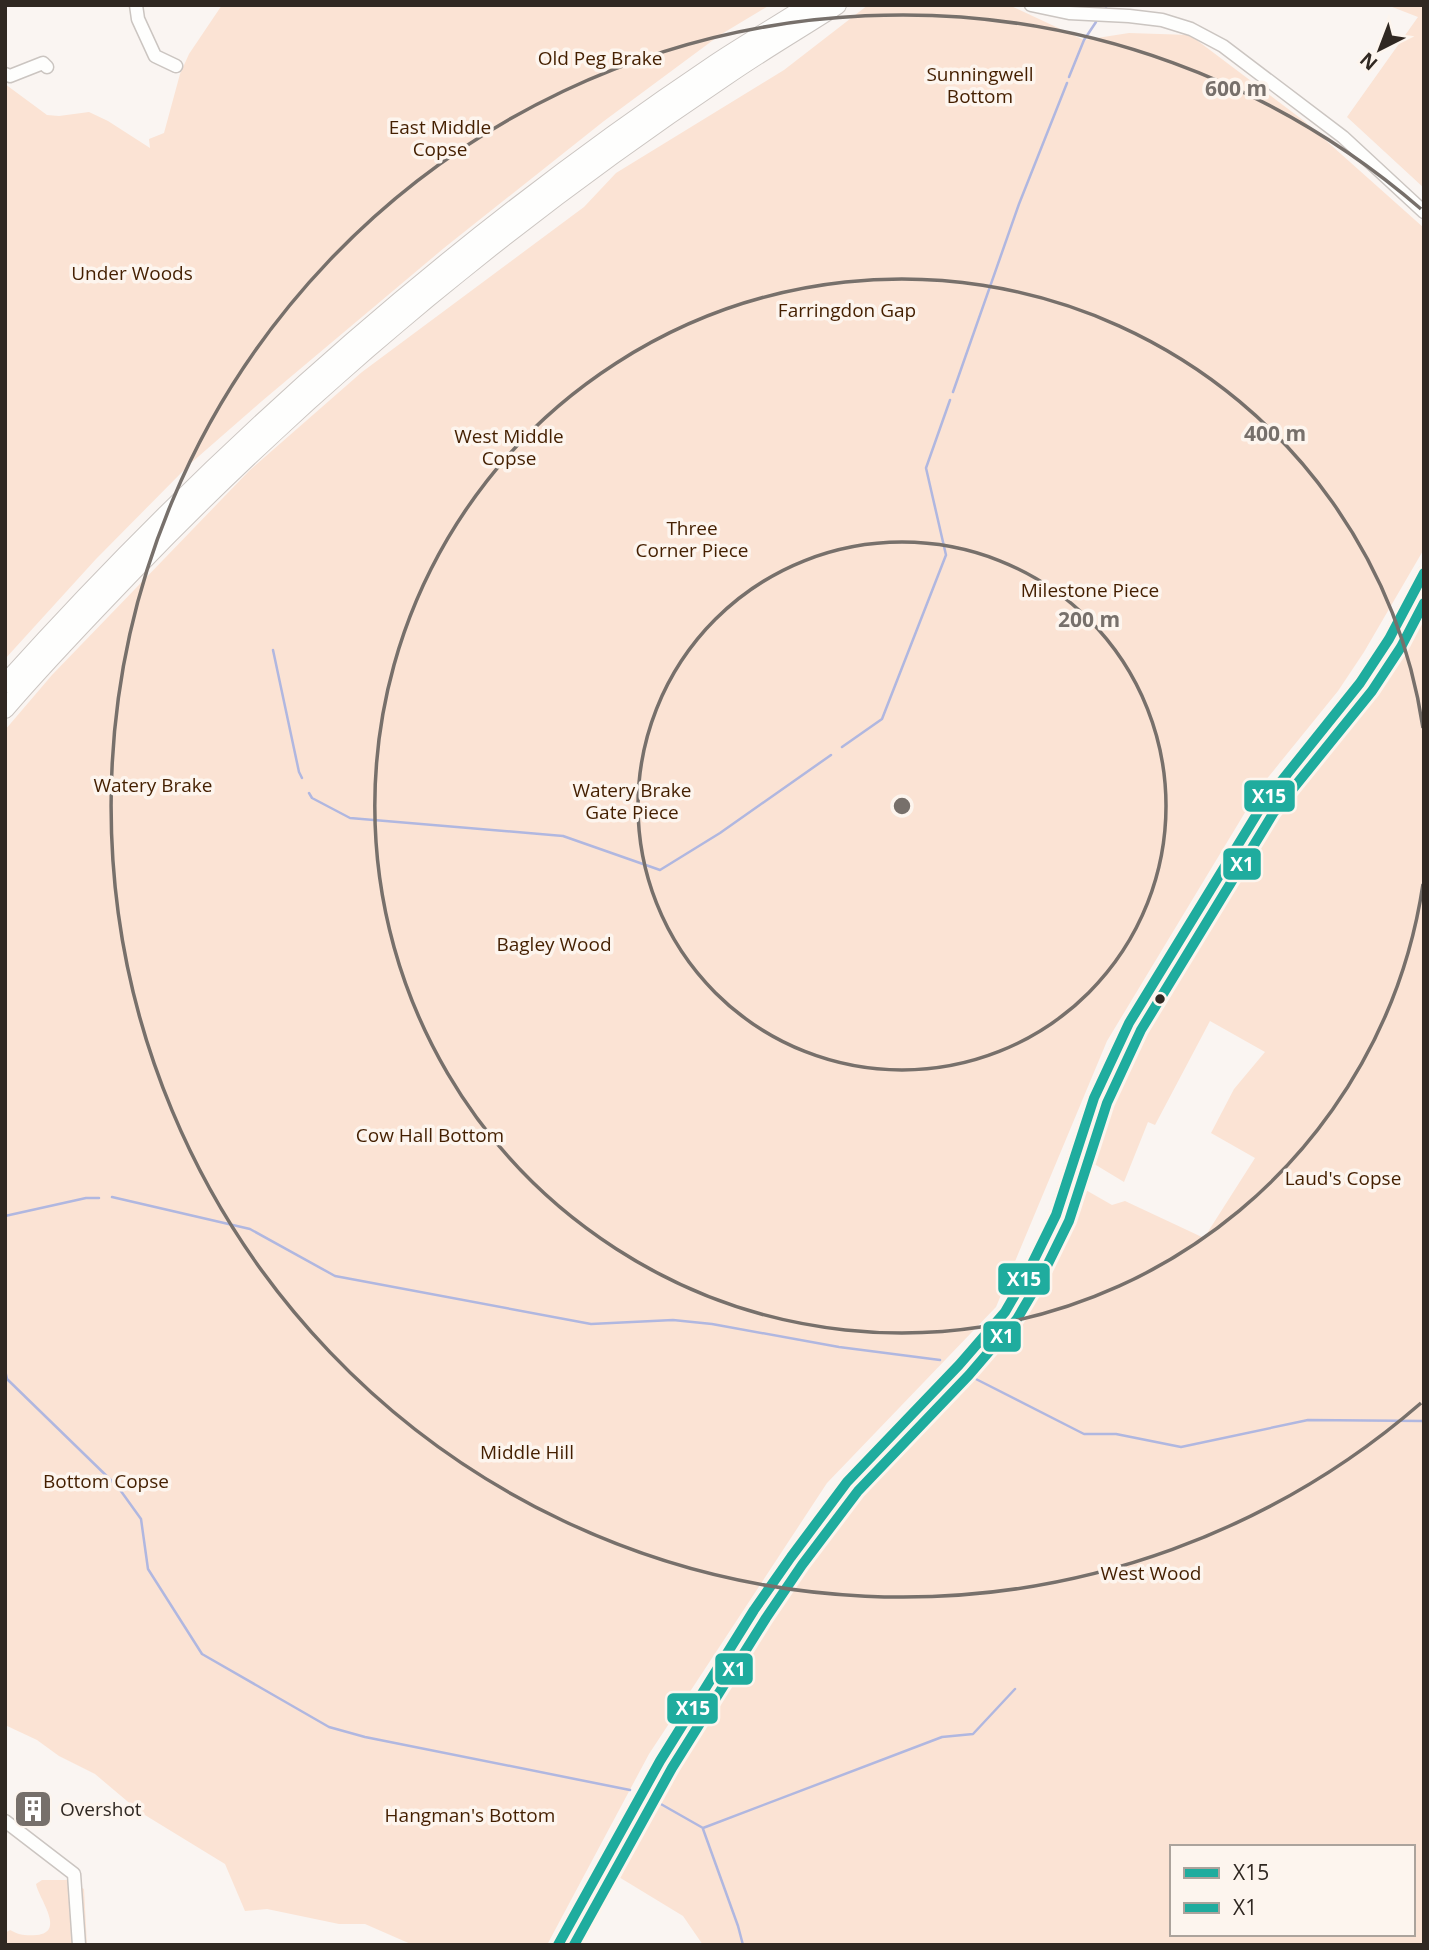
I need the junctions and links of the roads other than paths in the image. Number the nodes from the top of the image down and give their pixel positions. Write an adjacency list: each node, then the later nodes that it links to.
1 (135, 5): 5 (street)
2 (809, 5): 10 (highway)
3 (837, 5): 11 (highway)
4 (1031, 5): 8 (street)
5 (176, 66)
6 (47, 67): 7 (street)
7 (5, 75)
8 (1424, 212)
9 (1424, 573): 14 (street)
10 (5, 684)
11 (5, 709)
12 (5, 1821): 13 (street)
13 (79, 1945)
14 (558, 1945)

